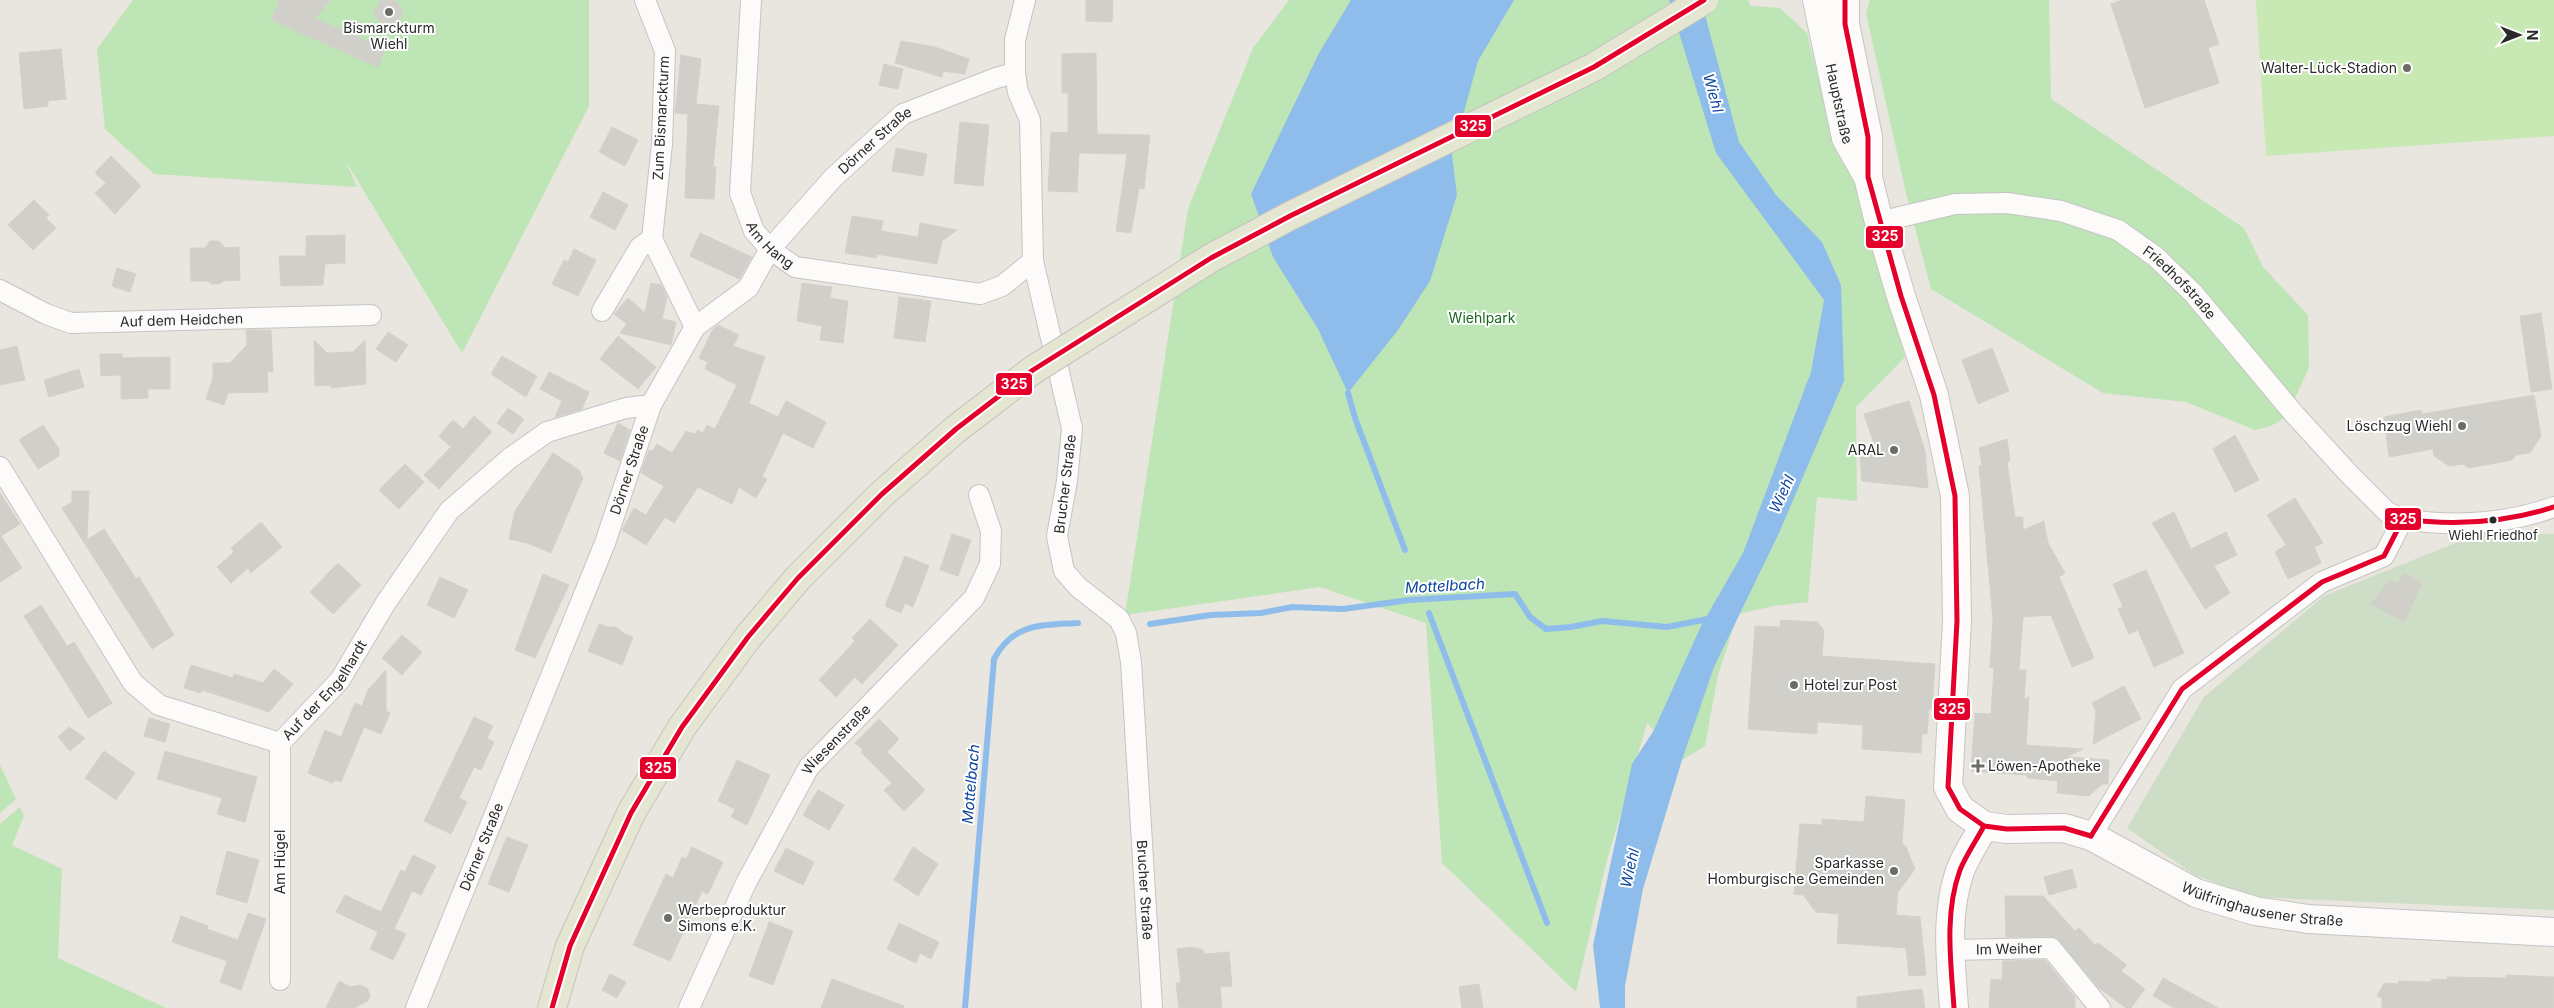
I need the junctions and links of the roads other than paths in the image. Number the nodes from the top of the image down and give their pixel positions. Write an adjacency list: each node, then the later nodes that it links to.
1 (645, 0): 10 (street, Zum Bismarckturm)
2 (751, 0): 11 (street, Am Hang)
3 (1025, 0): 7 (street, Brucher Straße)
4 (1704, 0): 29 (main road, bridge)
5 (1816, 0): 8 (street, Hauptstraße)
6 (1845, 0): 8 (street)
7 (1015, 73): 11 (street, Dörner Straße); 12 (street, Brucher Straße)
8 (1868, 177): 9 (street, Hauptstraße)
9 (1879, 222): 21 (street, Friedhofstraße); 23 (street, Hauptstraße)
10 (652, 239): 14 (street); 16 (street)
11 (770, 249): 12 (street, Am Hang); 16 (street, Dörner Straße)
12 (1033, 261): 31 (street, Brucher Straße)
13 (0, 290): 15 (street, Auf dem Heidchen)
14 (602, 311)
15 (371, 315)
16 (695, 327): 17 (street, Dörner Straße)
17 (651, 405): 22 (street, Auf der Engelhardt); 28 (street, Dörner Straße)
18 (0, 467): 22 (street, Auf der Engelhardt)
19 (979, 495): 30 (street, Wiesenstraße)
20 (2554, 507): 21 (street, Friedhofstraße)
21 (2403, 519): 24 (street)
22 (280, 743): 27 (street, Am Hügel)
23 (1984, 826): 24 (street, Wülfringhausener Straße); 26 (street)
24 (2091, 836): 25 (street, Wülfringhausener Straße)
25 (2554, 932)
26 (1950, 950): 32 (street); 33 (street, Im Weiher)
27 (280, 980)
28 (416, 1008)
29 (552, 1008)
30 (689, 1008)
31 (1152, 1008)
32 (1954, 1008)
33 (2100, 1008)

